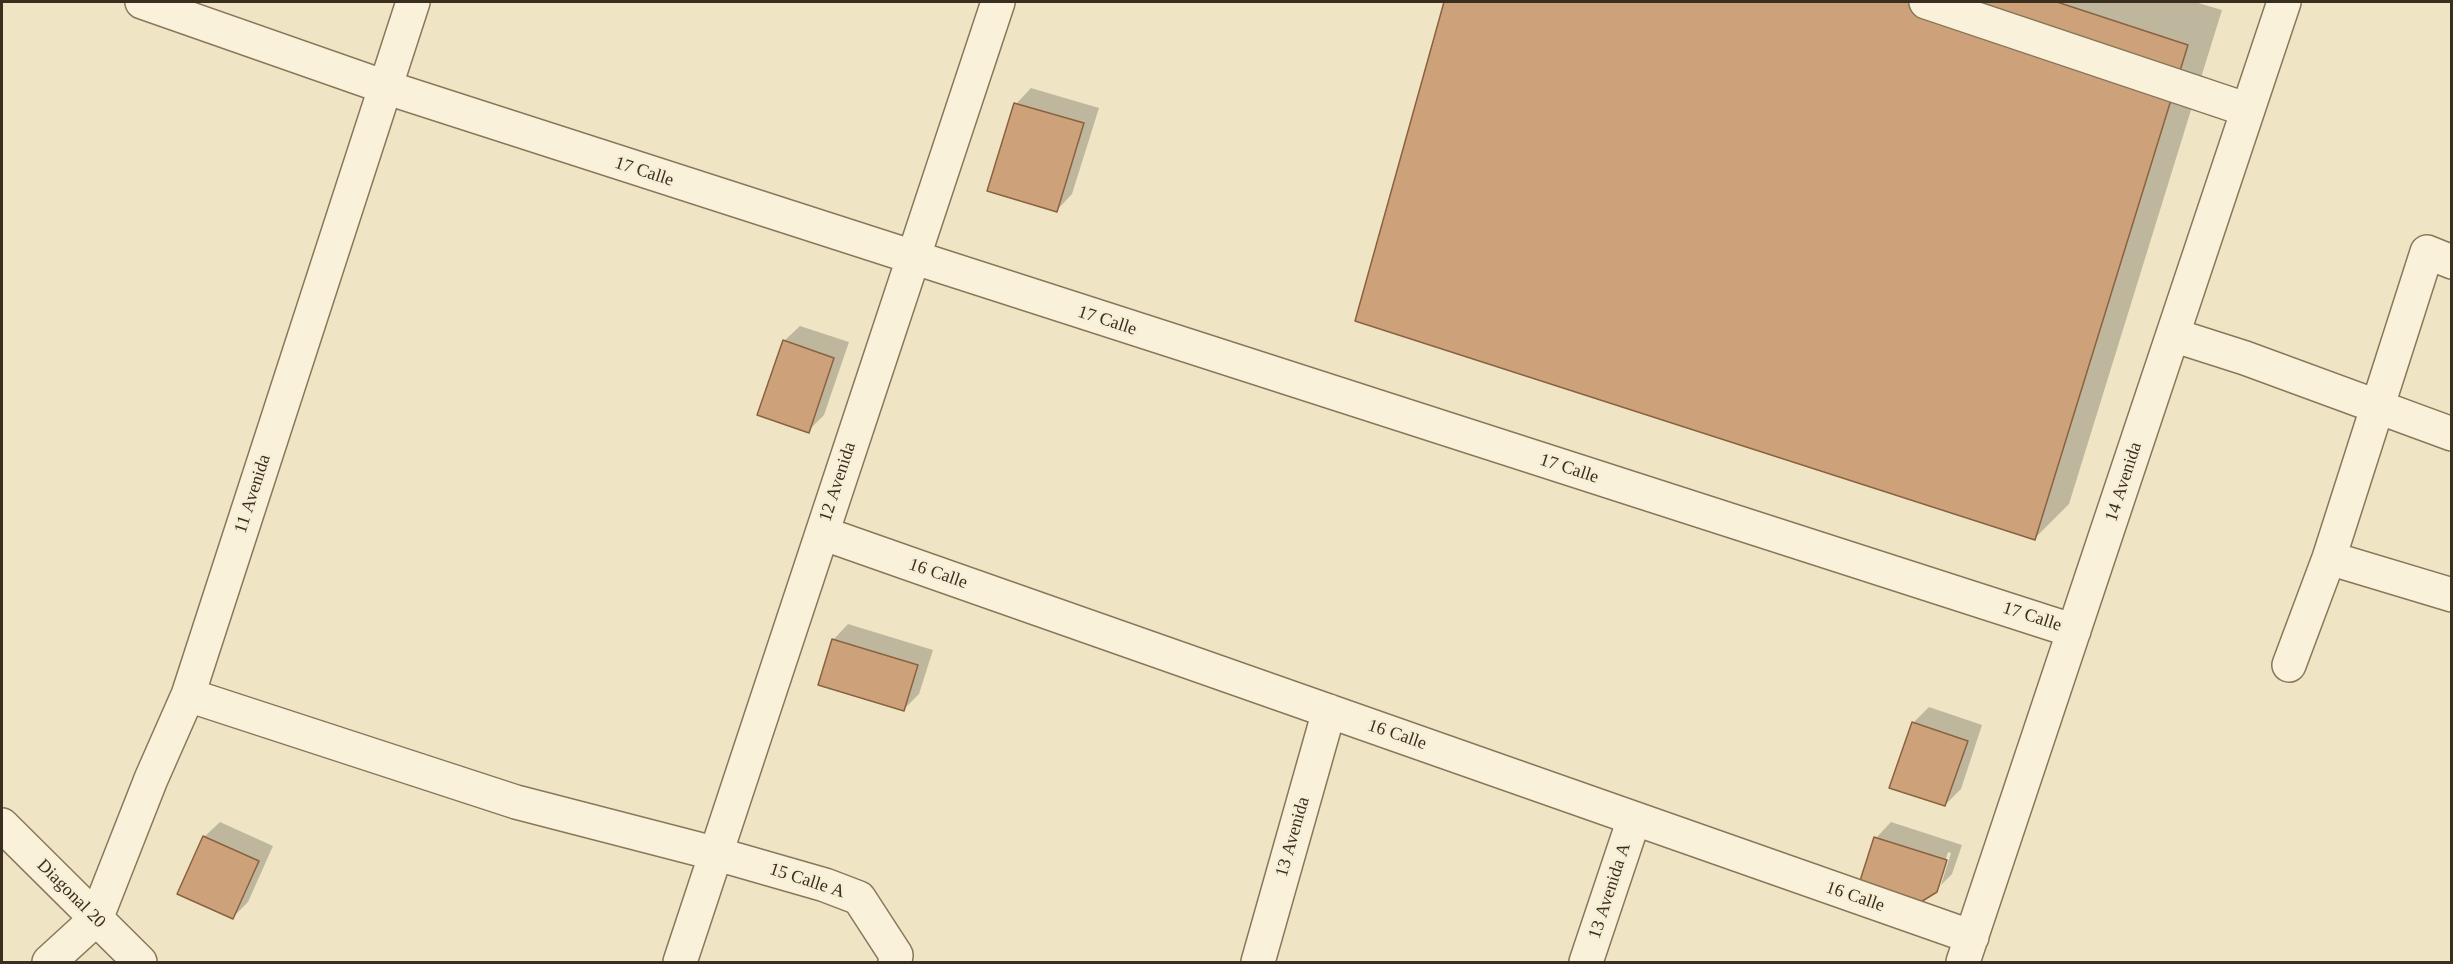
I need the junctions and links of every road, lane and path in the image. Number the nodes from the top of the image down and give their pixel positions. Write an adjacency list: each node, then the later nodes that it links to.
1 (142, 2): 6 (street, 17 Calle)
2 (413, 2): 6 (street, 11 Avenida)
3 (998, 2): 8 (street, 12 Avenida)
4 (1926, 2): 7 (street)
5 (2284, 2): 7 (street, 14 Avenida)
6 (385, 87): 8 (street, 17 Calle); 18 (street, 11 Avenida)
7 (2248, 110): 10 (street, 14 Avenida)
8 (913, 259): 13 (street, 12 Avenida); 16 (street, 17 Calle)
9 (2451, 262): 11 (street)
10 (2173, 335): 11 (street); 16 (street, 14 Avenida)
11 (2379, 408): 12 (street); 14 (street)
12 (2451, 434)
13 (822, 532): 19 (street, 16 Calle); 22 (street, 12 Avenida)
14 (2329, 558): 15 (street); 17 (street)
15 (2451, 595)
16 (2074, 631): 24 (street, 14 Avenida)
17 (2289, 665)
18 (188, 695): 22 (street, 15 Calle A); 23 (street, 11 Avenida)
19 (1329, 711): 20 (street, 16 Calle); 29 (street, 13 Avenida)
20 (1634, 819): 24 (street, 16 Calle); 30 (street, 13 Avenida A)
21 (2, 825): 23 (street, Diagonal 20)
22 (717, 854): 27 (street, 12 Avenida); 28 (street, 15 Calle A)
23 (96, 919): 25 (street, 11 Avenida); 26 (street, Diagonal 20)
24 (1967, 950)
25 (49, 963)
26 (140, 963)
27 (680, 963)
28 (895, 963)
29 (1258, 963)
30 (1586, 963)

